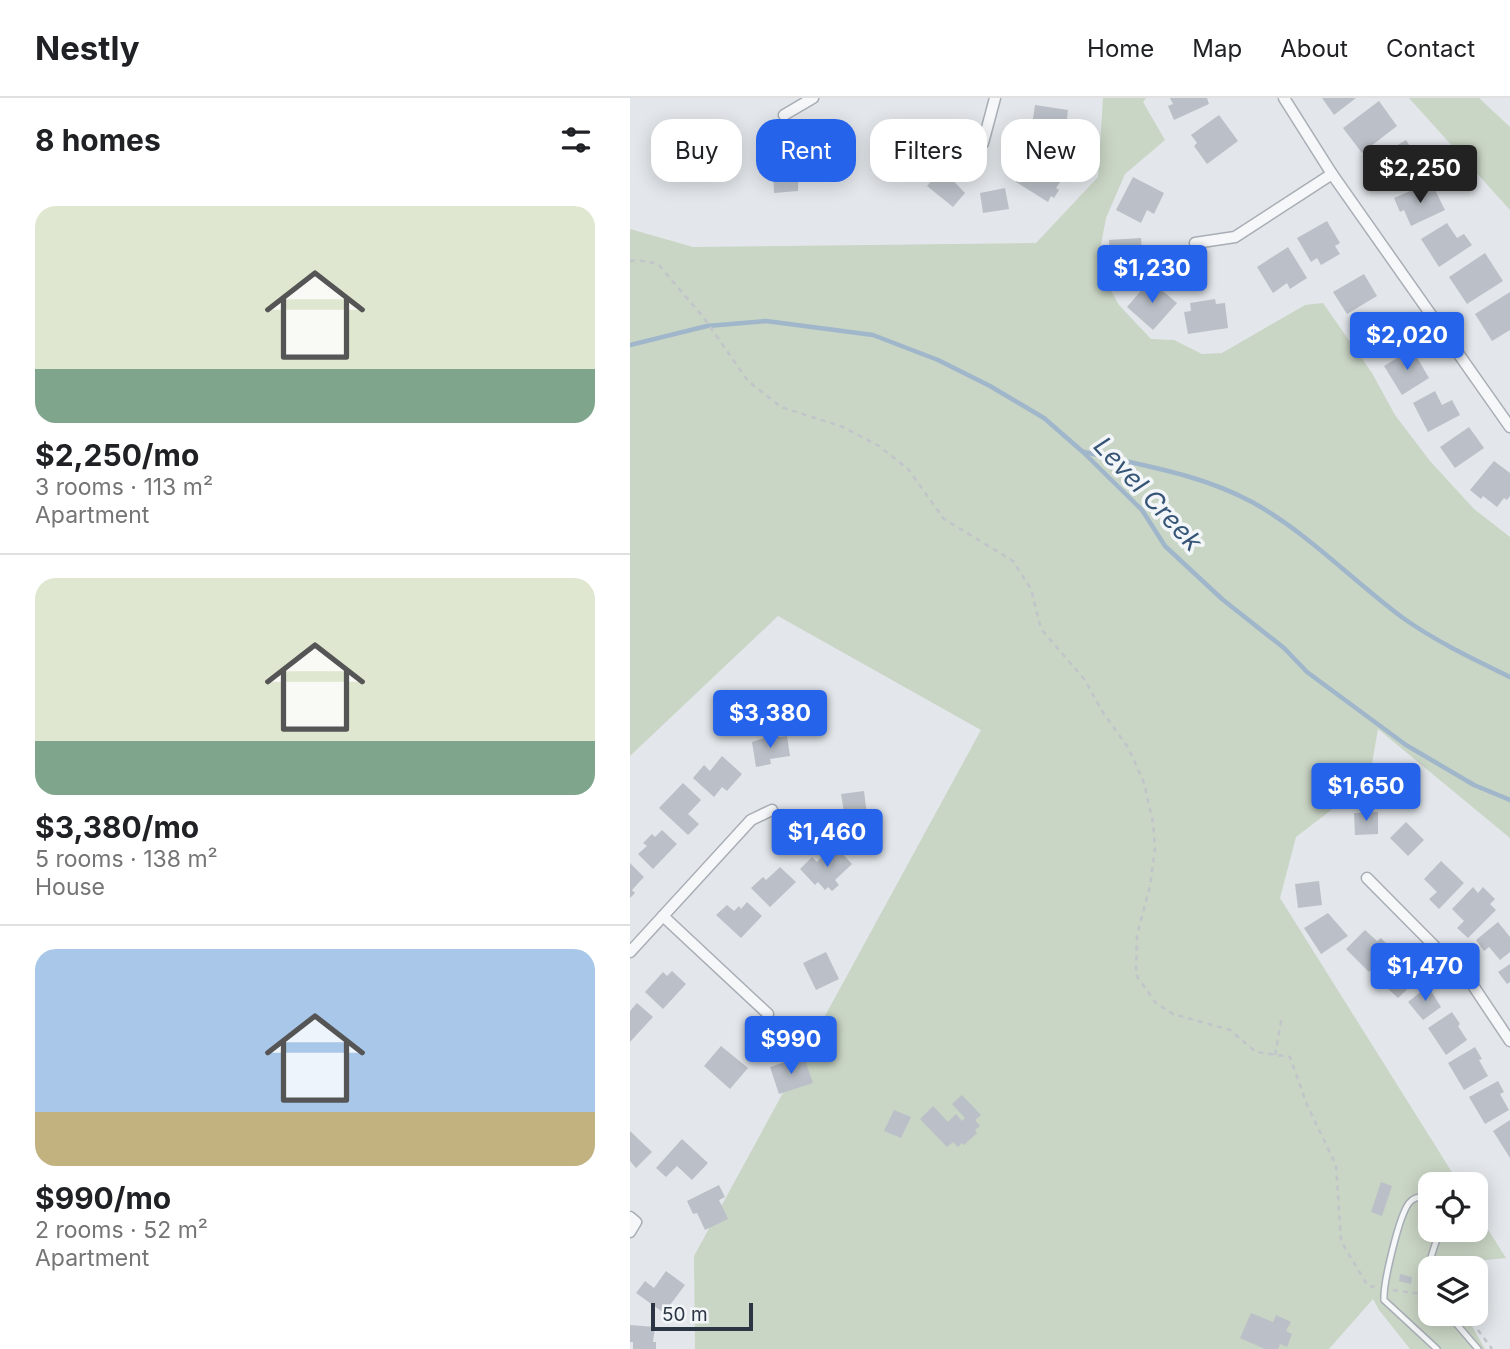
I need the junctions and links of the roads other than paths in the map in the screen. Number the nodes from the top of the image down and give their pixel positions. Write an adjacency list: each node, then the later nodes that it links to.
1 (813, 98): 4 (street)
2 (995, 98): 5 (street)
3 (1284, 98): 6 (street)
4 (784, 115)
5 (987, 131)
6 (1332, 174): 7 (street); 8 (street)
7 (1195, 243)
8 (1510, 427)
9 (772, 810): 11 (street)
10 (1367, 878): 14 (street)
11 (663, 916): 12 (street); 13 (street)
12 (630, 952)
13 (768, 1014)
14 (1510, 1041)
15 (1418, 1198): 19 (lane)
16 (630, 1217): 17 (street)
17 (630, 1232)
18 (1458, 1326): 20 (lane)
19 (1437, 1349)
20 (1478, 1349)

